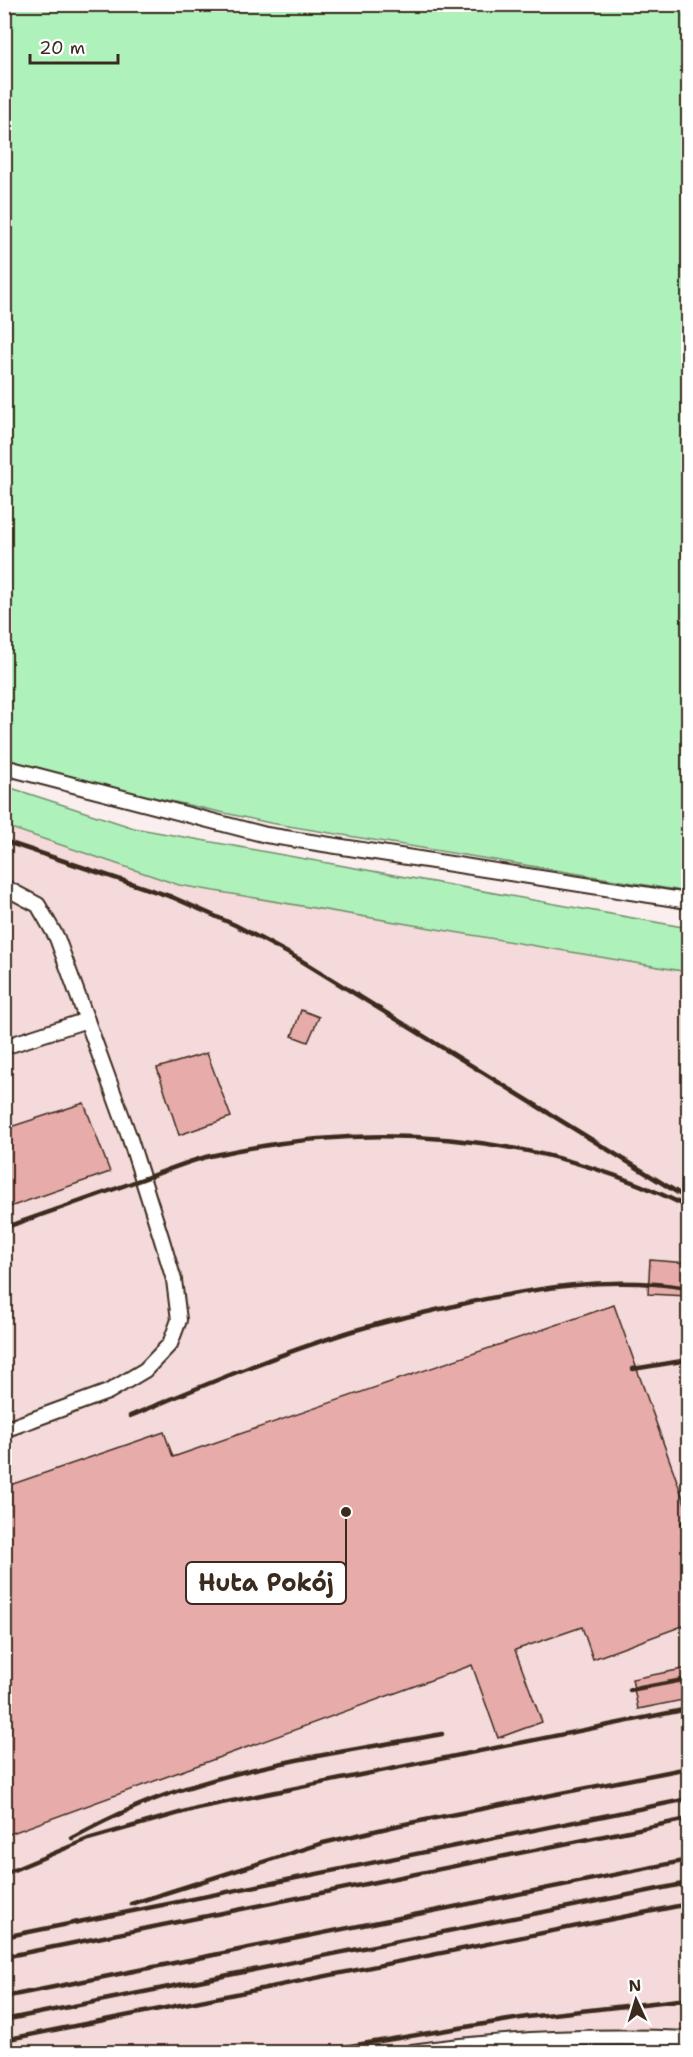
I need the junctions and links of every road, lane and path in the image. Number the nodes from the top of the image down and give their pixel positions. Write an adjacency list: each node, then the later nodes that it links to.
1 (4, 767): 3 (lane)
2 (4, 888): 4 (lane)
3 (688, 902)
4 (87, 1020): 5 (lane); 6 (lane)
5 (4, 1047)
6 (4, 1430)
7 (688, 2039): 8 (lane)
8 (479, 2048): 9 (lane)
9 (412, 2052)

